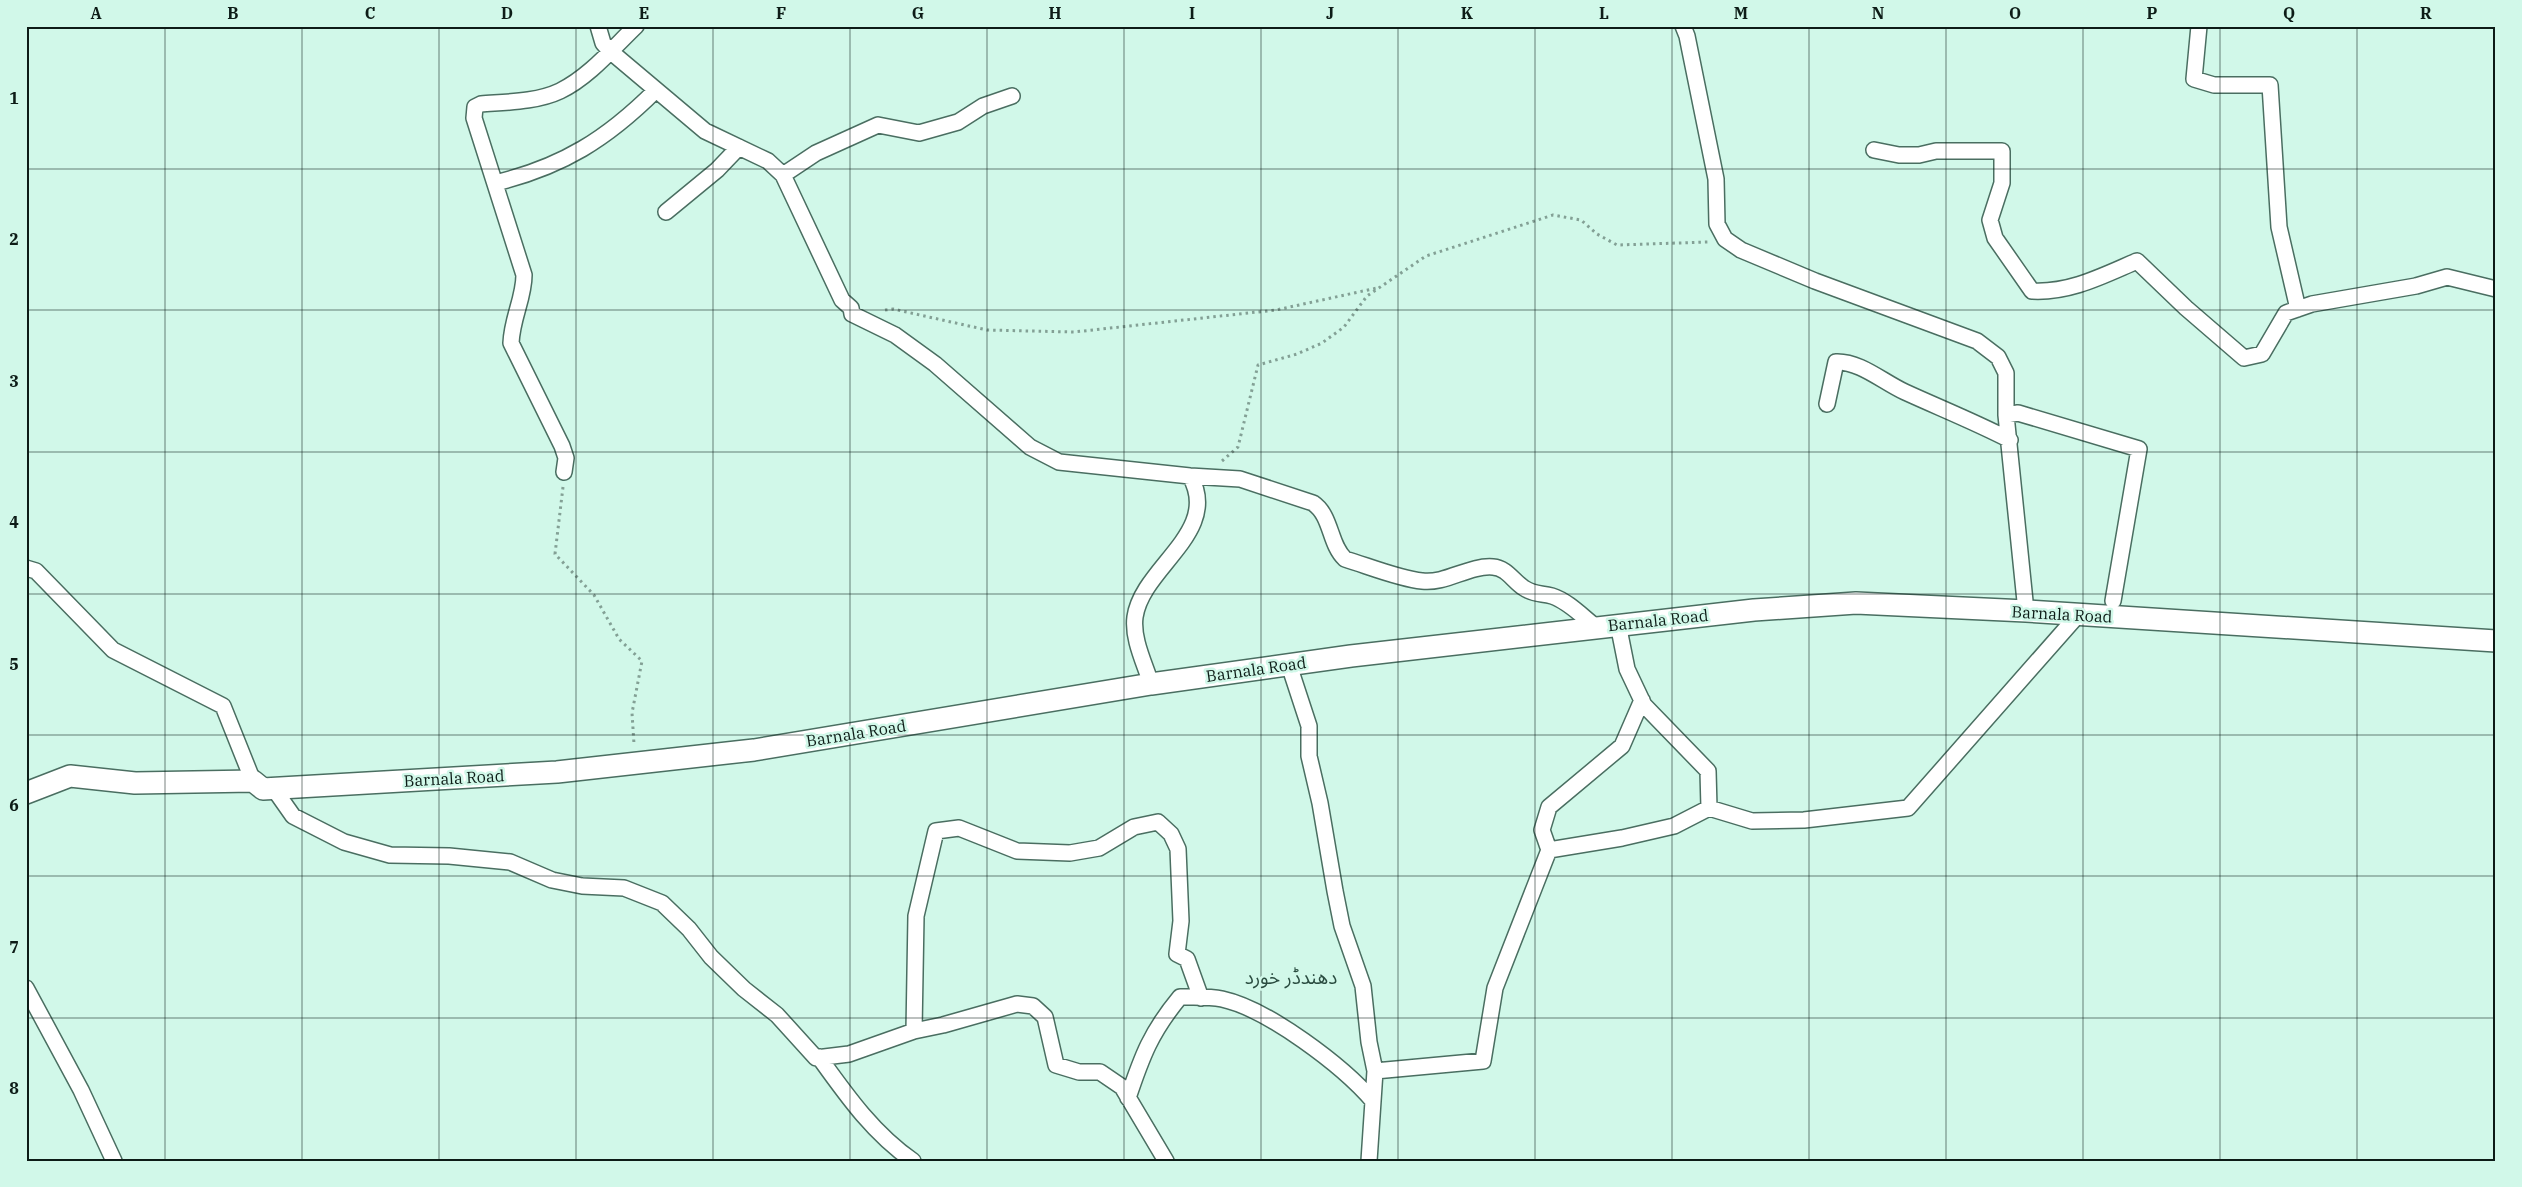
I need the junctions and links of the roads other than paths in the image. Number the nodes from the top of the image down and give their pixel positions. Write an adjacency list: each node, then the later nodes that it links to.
1 (598, 26): 5 (street)
2 (636, 26): 5 (street)
3 (1683, 26): 16 (street)
4 (2199, 26): 14 (street)
5 (610, 52): 6 (street); 11 (street)
6 (656, 90): 8 (street); 11 (street)
7 (1012, 96): 10 (street)
8 (739, 147): 10 (street); 12 (street)
9 (1874, 150): 14 (street)
10 (783, 175): 19 (street)
11 (494, 184): 18 (street)
12 (666, 212)
13 (2496, 289): 14 (street)
14 (2298, 309)
15 (1827, 404): 17 (street)
16 (2006, 415): 17 (street); 21 (street)
17 (2010, 440): 22 (street)
18 (564, 472)
19 (1190, 476): 25 (street); 28 (street)
20 (26, 568): 30 (street)
21 (2113, 601)
22 (2026, 611): 23 (main road, Barnala Road); 24 (main road, Barnala Road)
23 (2078, 615): 26 (main road, Barnala Road); 33 (street)
24 (1618, 624): 25 (main road, Barnala Road); 29 (street)
25 (1596, 627): 27 (main road, Barnala Road)
26 (2496, 641)
27 (1289, 665): 28 (main road, Barnala Road); 39 (street)
28 (1151, 684): 31 (main road, Barnala Road)
29 (1642, 700): 33 (street); 34 (street)
30 (253, 781): 31 (main road, Barnala Road); 32 (main road, Barnala Road)
31 (274, 789): 38 (street)
32 (26, 793)
33 (1709, 808): 34 (street)
34 (1550, 850): 39 (street)
35 (26, 988): 42 (street)
36 (1201, 998): 37 (street); 40 (street); 41 (street)
37 (914, 1030): 38 (street); 40 (street)
38 (819, 1057): 43 (street)
39 (1375, 1071): 41 (street)
40 (1128, 1098): 44 (street)
41 (1373, 1101): 45 (street)
42 (114, 1161)
43 (913, 1161)
44 (1166, 1161)
45 (1369, 1161)

